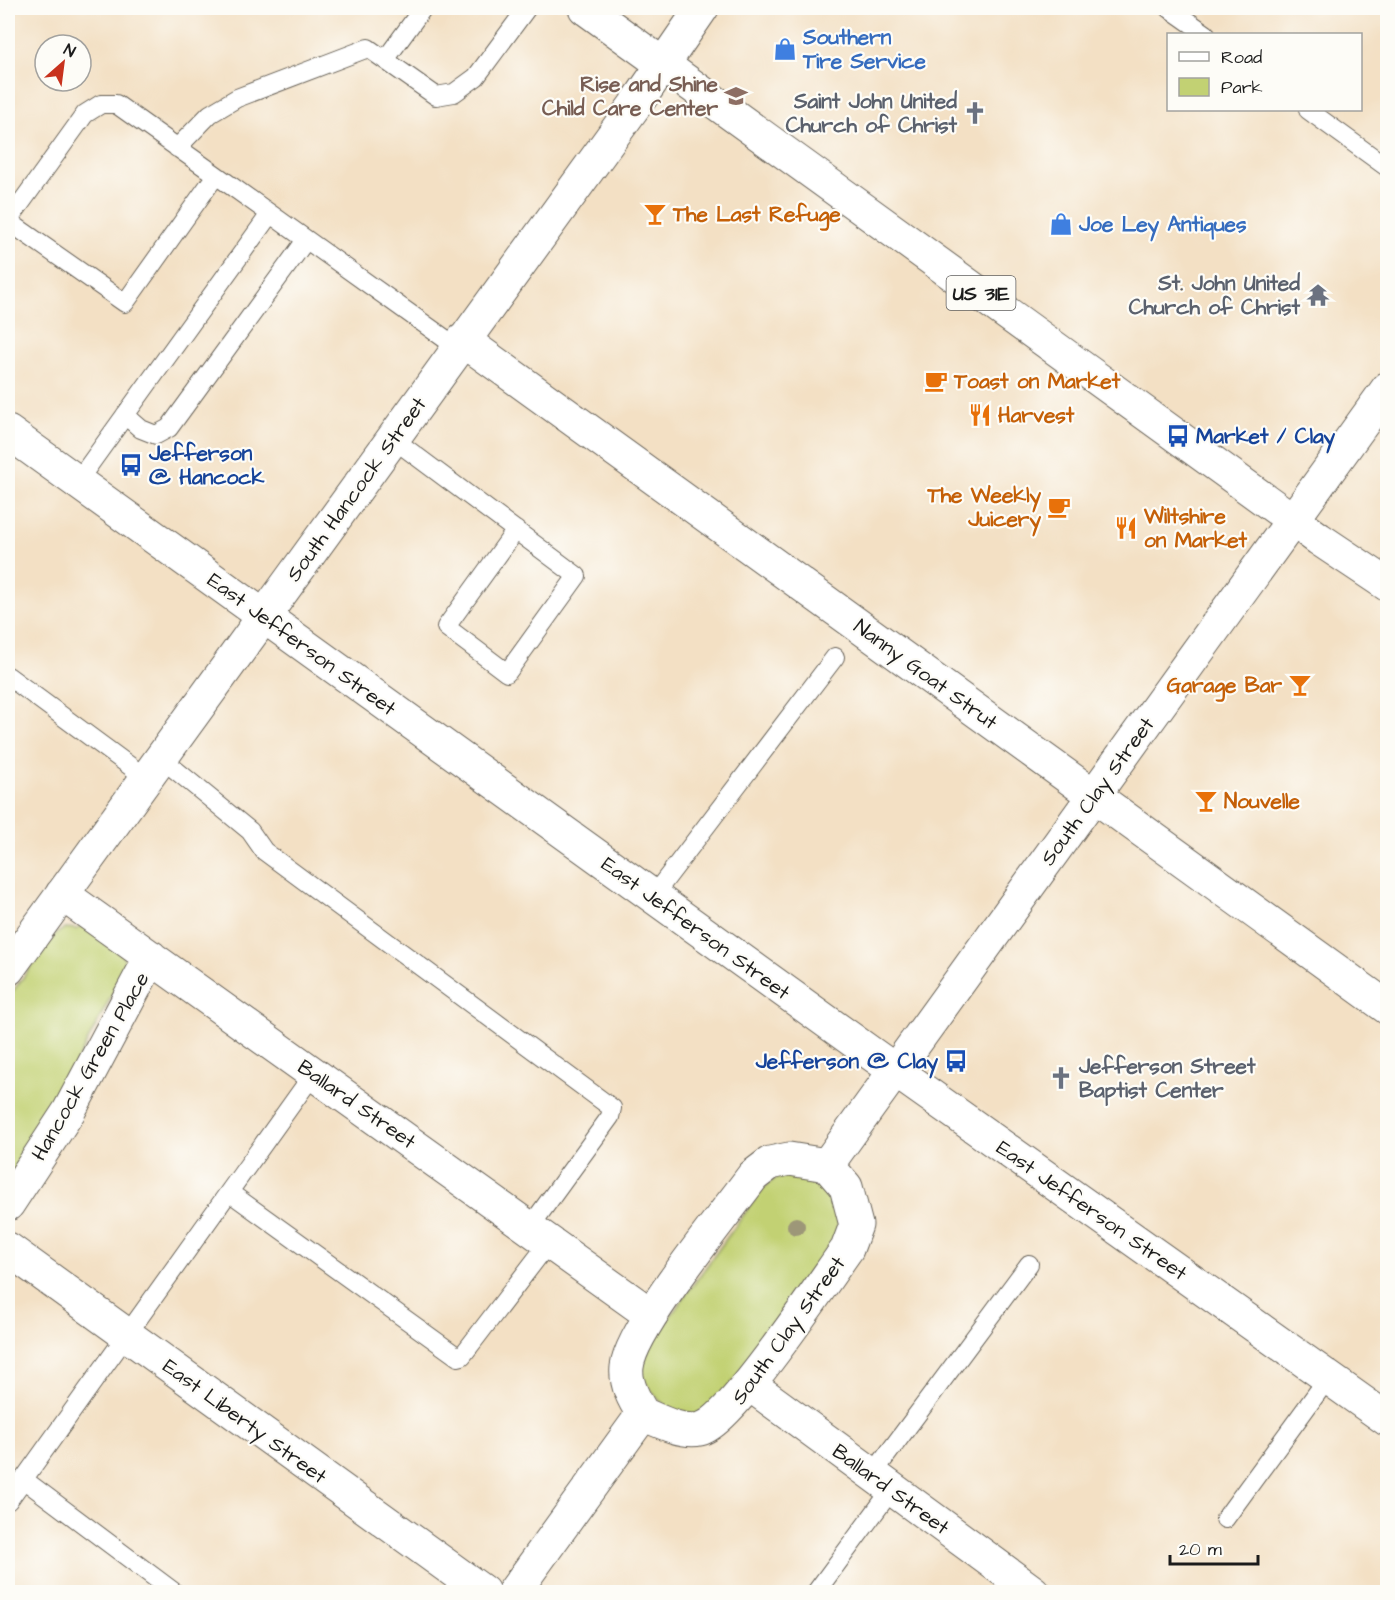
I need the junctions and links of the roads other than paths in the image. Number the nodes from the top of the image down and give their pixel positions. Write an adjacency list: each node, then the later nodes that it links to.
1 (423, 8): 7 (lane)
2 (526, 8): 7 (lane)
3 (585, 8): 8 (street, US 31E)
4 (702, 8): 8 (street, South Hancock Street)
5 (1169, 8): 6 (lane)
6 (1205, 33)
7 (385, 60): 10 (lane)
8 (665, 63): 15 (street, South Hancock Street); 21 (street, US 31E)
9 (1309, 111): 11 (lane)
10 (177, 148): 12 (lane); 12 (lane)
11 (1388, 168)
12 (216, 175): 13 (lane)
13 (270, 214): 14 (lane); 17 (lane)
14 (306, 240): 15 (lane); 17 (lane)
15 (460, 344): 19 (street, South Hancock Street); 28 (street, Nanny Goat Strut)
16 (1388, 388): 21 (street, South Clay Street)
17 (125, 415): 20 (lane)
18 (8, 432): 20 (street, East Jefferson Street)
19 (392, 438): 22 (lane); 24 (street, South Hancock Street)
20 (77, 482): 24 (street, East Jefferson Street)
21 (1293, 519): 23 (street, US 31E); 28 (street, South Clay Street)
22 (516, 530): 22 (lane)
23 (1388, 585)
24 (263, 616): 27 (street, South Hancock Street); 30 (street, East Jefferson Street)
25 (836, 657): 30 (lane)
26 (8, 676): 27 (lane)
27 (153, 768): 29 (street, South Hancock Street); 39 (lane)
28 (1094, 795): 33 (street, Nanny Goat Strut); 34 (street, South Clay Street)
29 (62, 894): 31 (street, Ballard Street); 32 (street, South Hancock Street)
30 (652, 896): 34 (street, East Jefferson Street)
31 (151, 957): 35 (street, Ballard Street); 38 (street, Hancock Green Place)
32 (8, 969)
33 (1388, 1008)
34 (895, 1070): 36 (street, South Clay Street); 44 (street, East Jefferson Street)
35 (314, 1073): 37 (lane); 39 (street, Ballard Street)
36 (827, 1165): 42 (street); 45 (street, South Clay Street)
37 (229, 1192): 39 (lane); 43 (lane)
38 (8, 1204)
39 (540, 1234): 42 (street, Ballard Street)
40 (8, 1249): 43 (street, East Liberty Street)
41 (1029, 1264): 49 (lane)
42 (651, 1315): 46 (street)
43 (127, 1336): 48 (lane); 53 (street, East Liberty Street)
44 (1328, 1378): 47 (street, East Jefferson Street); 51 (lane)
45 (749, 1384): 46 (street, South Clay Street); 49 (street, Ballard Street)
46 (642, 1414): 54 (street)
47 (1388, 1420)
48 (23, 1479): 50 (lane); 52 (lane)
49 (882, 1482): 55 (lane); 56 (street, Ballard Street)
50 (8, 1501)
51 (1225, 1520)
52 (174, 1593)
53 (483, 1593)
54 (514, 1593)
55 (816, 1593)
56 (1034, 1593)

